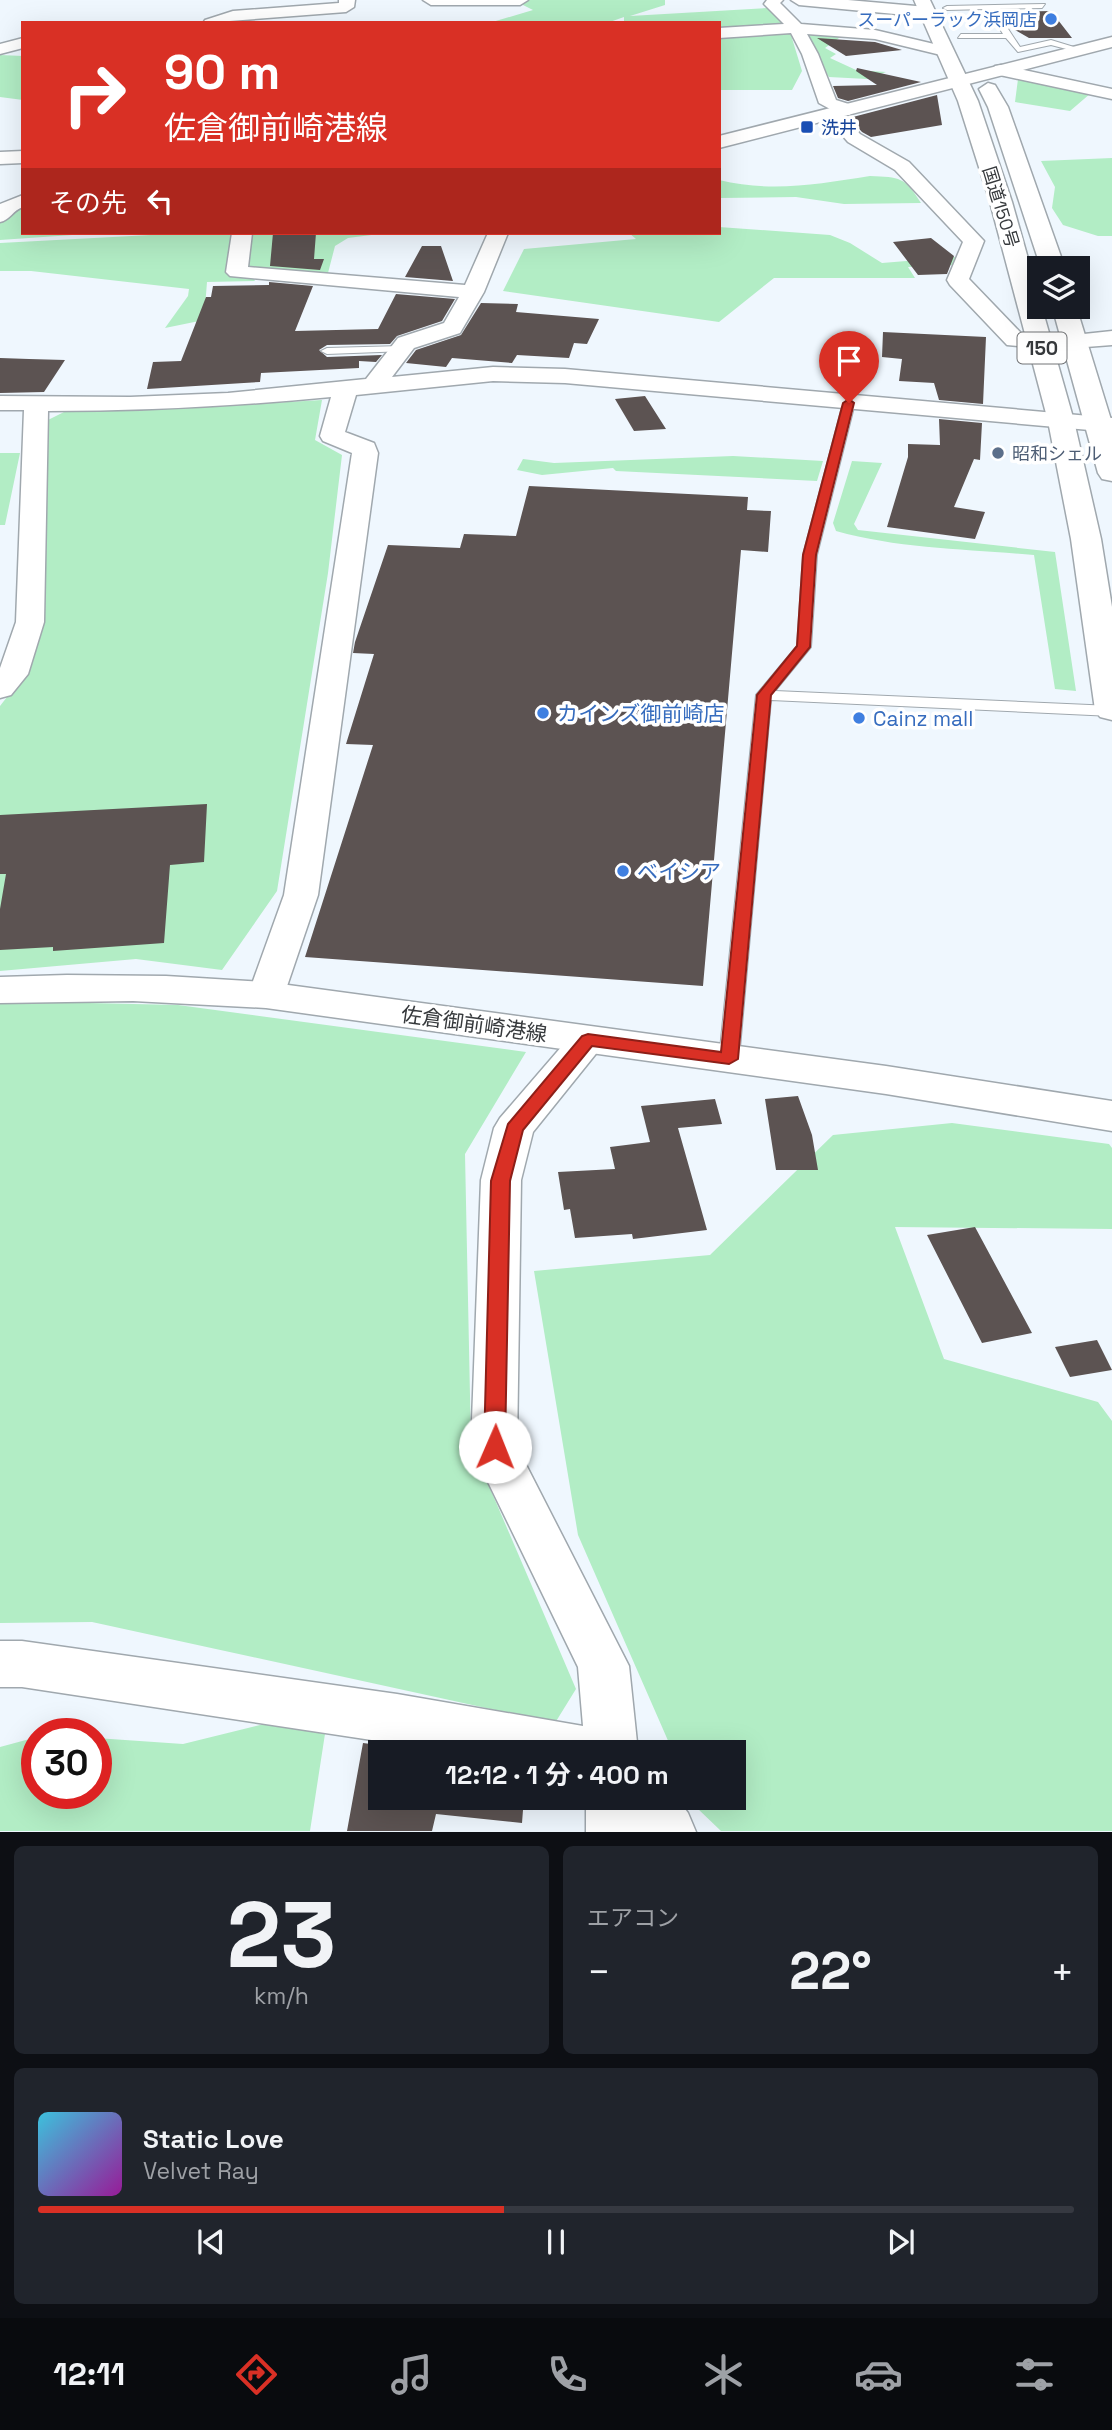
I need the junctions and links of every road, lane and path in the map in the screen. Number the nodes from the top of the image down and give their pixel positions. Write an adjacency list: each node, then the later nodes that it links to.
1 (347, 0): 9 (street)
2 (431, 0): 3 (street)
3 (520, 0)
4 (775, 0): 11 (street)
5 (799, 0): 6 (street)
6 (934, 5): 8 (lane); 15 (main road, 国道150号 / 150)
7 (1042, 5): 8 (lane)
8 (990, 8): 13 (lane)
9 (303, 19): 10 (street)
10 (217, 21)
11 (795, 26): 12 (street); 15 (street); 21 (street)
12 (721, 33)
13 (1008, 36): 15 (lane); 18 (lane)
14 (1112, 42): 19 (main road)
15 (953, 43): 19 (main road, 国道150号 / 150)
16 (21, 44): 17 (street)
17 (0, 49)
18 (1071, 49)
19 (980, 75): 20 (street); 21 (main road); 29 (main road, 国道150号 / 150); 33 (main road, 国道150号 / 150)
20 (1112, 94)
21 (841, 112): 22 (main road); 33 (street)
22 (721, 142)
23 (21, 157): 24 (main road)
24 (0, 158)
25 (21, 202): 26 (street)
26 (0, 216)
27 (242, 235): 30 (street)
28 (497, 235): 30 (street)
29 (1049, 256)
30 (473, 292): 35 (street)
31 (1067, 319): 34 (main road, 150)
32 (1112, 338): 34 (street)
33 (1040, 341): 41 (main road, 国道150号 / 150)
34 (1073, 341): 42 (main road, 150)
35 (402, 349): 36 (lane); 37 (street)
36 (327, 351)
37 (359, 388): 39 (street); 40 (street); 48 (street)
38 (0, 403): 40 (street)
39 (849, 403): 41 (street); 45 (lane)
40 (36, 405): 44 (street)
41 (1061, 421): 42 (street); 46 (main road, 国道150号 / 150)
42 (1106, 425): 43 (main road, 150)
43 (1112, 473)
44 (0, 688)
45 (764, 695): 46 (lane); 50 (lane)
46 (1112, 711)
47 (0, 990): 48 (main road, 佐倉御前崎港線)
48 (266, 995): 49 (main road, 佐倉御前崎港線)
49 (588, 1040): 50 (main road, 佐倉御前崎港線); 54 (street)
50 (729, 1059): 51 (main road, 佐倉御前崎港線)
51 (1112, 1116)
52 (0, 1664): 53 (street)
53 (521, 1740)
54 (611, 1740)
55 (612, 1810): 57 (street)
56 (653, 1810): 58 (street)
57 (613, 1832)
58 (669, 1832)

